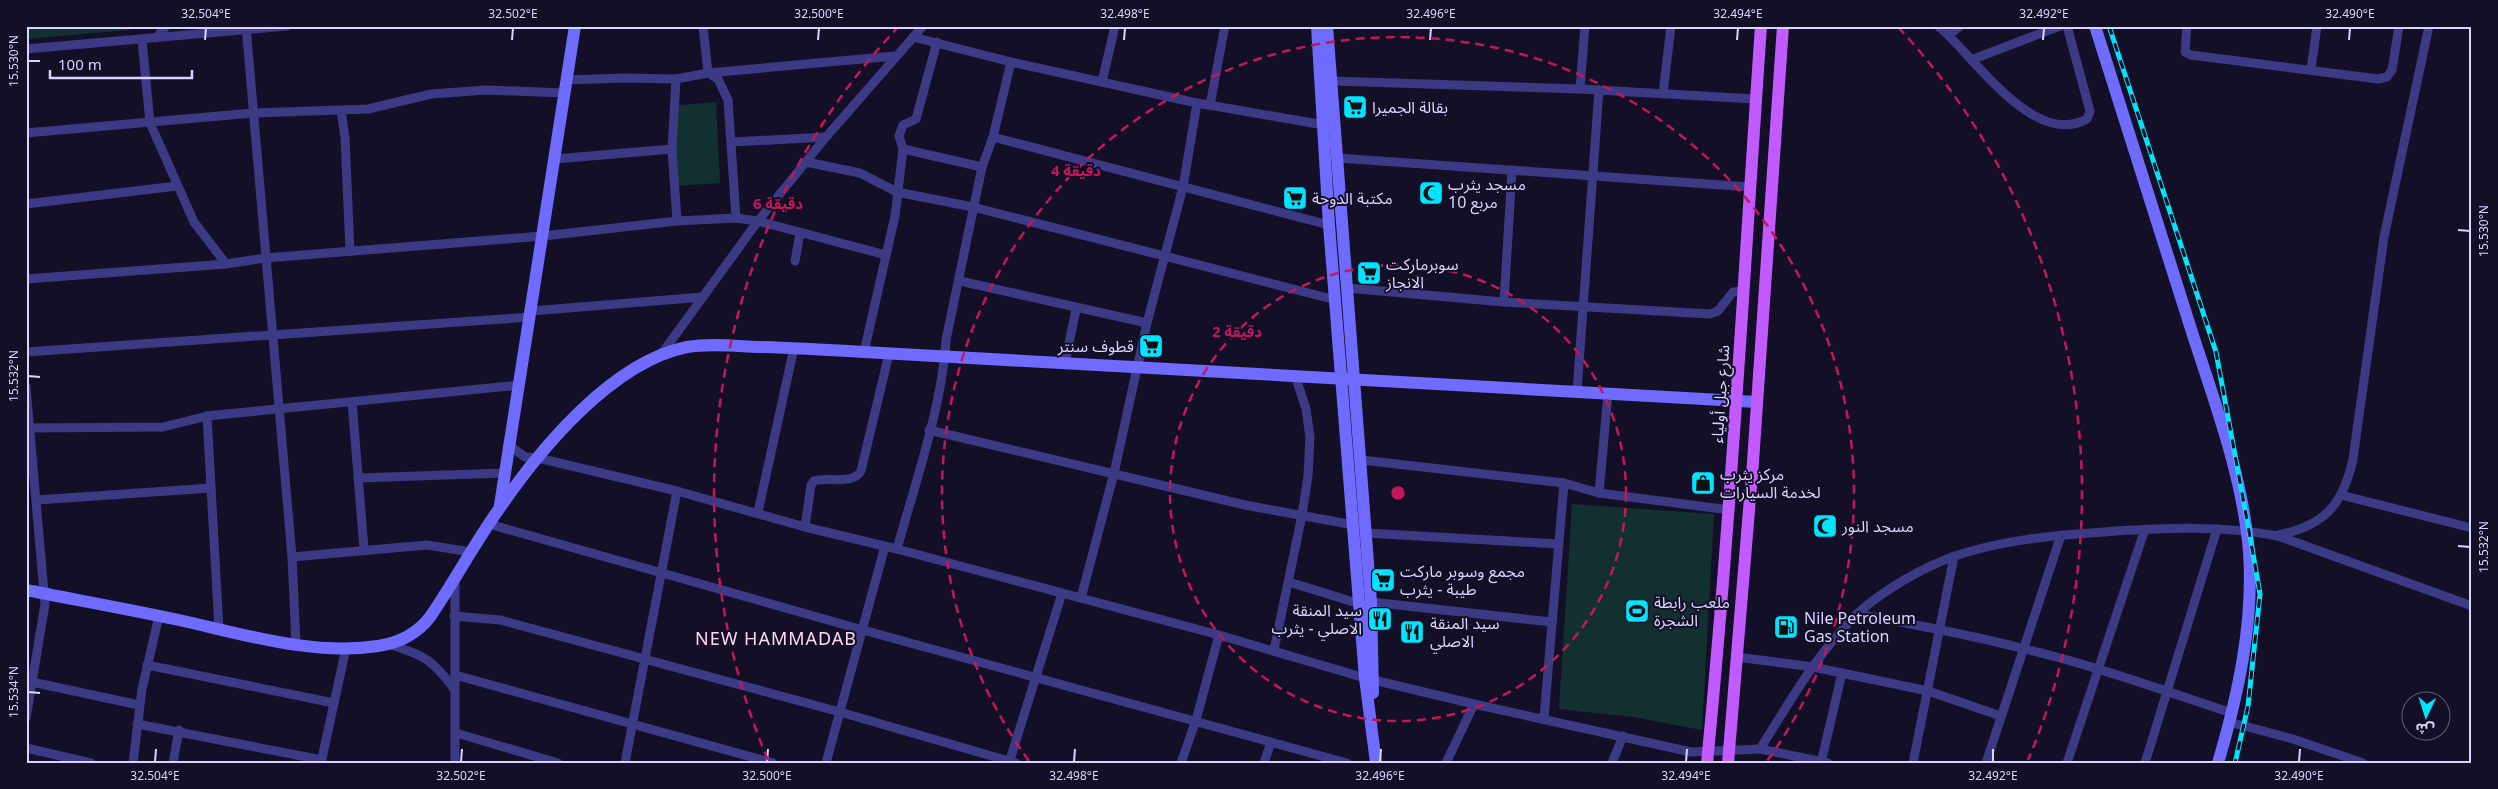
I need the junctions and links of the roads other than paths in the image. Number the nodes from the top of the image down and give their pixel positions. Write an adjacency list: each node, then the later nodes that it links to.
1 (166, 26): 26 (street)
2 (287, 26): 23 (street)
3 (575, 26): 36 (street)
4 (703, 26): 34 (street)
5 (923, 26): 25 (street)
6 (1115, 26): 38 (street)
7 (1225, 26): 45 (street)
8 (1316, 26): 49 (street)
9 (1328, 26): 37 (street)
10 (1585, 26): 39 (street)
11 (1670, 26): 42 (street)
12 (1762, 26): 43 (main road, شارع جبل أولياء)
13 (1783, 26): 108 (main road)
14 (1938, 26): 24 (street)
15 (1960, 26): 24 (street)
16 (2060, 26): 31 (street)
17 (2067, 26): 31 (street)
18 (2095, 26): 135 (street)
19 (2187, 26): 33 (street)
20 (2317, 26): 33 (street)
21 (2399, 26): 33 (street)
22 (2429, 26): 123 (street)
23 (247, 28): 26 (street); 47 (street)
24 (1949, 35): 31 (street)
25 (913, 36): 28 (street); 30 (street)
26 (156, 38): 27 (street)
27 (142, 40): 29 (street); 48 (street)
28 (937, 42): 32 (street); 55 (street)
29 (26, 48)
30 (895, 56): 34 (street); 51 (street)
31 (1972, 60)
32 (1011, 62): 38 (street); 52 (street)
33 (2311, 68)
34 (708, 73): 35 (street); 53 (street)
35 (676, 79): 36 (street); 54 (street)
36 (566, 80): 41 (street)
37 (1332, 81): 39 (street); 56 (street)
38 (1102, 82): 44 (street)
39 (1580, 90): 40 (street)
40 (1599, 90): 42 (street); 61 (street)
41 (564, 93): 46 (street); 57 (street)
42 (1663, 94): 43 (street)
43 (1755, 99): 63 (main road, شارع جبل أولياء)
44 (1197, 103): 45 (street); 64 (street)
45 (1210, 105): 49 (street)
46 (341, 111): 47 (street); 74 (street)
47 (253, 113): 48 (street); 77 (street)
48 (150, 123): 50 (street); 62 (street)
49 (1324, 125): 71 (street)
50 (26, 133)
51 (826, 137): 53 (street); 58 (street)
52 (993, 137): 59 (street); 64 (street)
53 (732, 142): 68 (street)
54 (672, 149): 57 (street); 69 (street)
55 (903, 149): 59 (street); 65 (street)
56 (1338, 158): 60 (street); 82 (street)
57 (555, 159): 73 (street)
58 (806, 162): 65 (street); 70 (street)
59 (982, 167): 67 (street)
60 (1512, 170): 61 (street); 86 (street)
61 (1591, 175): 63 (street); 87 (street)
62 (177, 186): 66 (street); 79 (street)
63 (1750, 186): 83 (main road, شارع جبل أولياء)
64 (1183, 187): 71 (street); 76 (street)
65 (897, 192): 67 (street); 75 (street)
66 (26, 204)
67 (974, 207): 76 (street); 81 (street)
68 (736, 218): 69 (street); 70 (street)
69 (677, 221): 73 (street)
70 (758, 221): 72 (street); 84 (street)
71 (1330, 226): 85 (street)
72 (800, 233): 75 (street); 78 (street)
73 (543, 236): 74 (street); 89 (street)
74 (350, 252): 77 (street)
75 (886, 255): 94 (street)
76 (1165, 257): 85 (street); 90 (street)
77 (265, 258): 79 (street); 91 (street)
78 (795, 261)
79 (226, 264): 80 (street)
80 (26, 279)
81 (960, 280): 88 (street); 97 (street)
82 (1347, 288): 86 (street); 101 (street)
83 (1743, 291): 87 (street); 106 (main road, شارع جبل أولياء)
84 (703, 298): 89 (street); 96 (street)
85 (1336, 300): 101 (street)
86 (1504, 302): 87 (street)
87 (1583, 307): 104 (street)
88 (1076, 309): 90 (street); 98 (street)
89 (530, 314): 91 (street); 102 (street)
90 (1147, 324): 99 (street)
91 (272, 336): 93 (street); 109 (street)
92 (794, 348): 94 (street); 96 (street); 127 (street)
93 (26, 352)
94 (864, 352): 95 (street)
95 (889, 354): 97 (street); 131 (street)
96 (660, 356): 114 (street)
97 (945, 357): 98 (street); 112 (street)
98 (1064, 363): 99 (street)
99 (1137, 368): 100 (street); 117 (street)
100 (1295, 375): 101 (street); 128 (street)
101 (1348, 377): 104 (street); 115 (street); 130 (street)
102 (520, 385): 107 (street); 113 (street)
103 (26, 387): 111 (street)
104 (1577, 392): 105 (street)
105 (1608, 393): 106 (street); 122 (street)
106 (1735, 399): 108 (street); 126 (main road, شارع جبل أولياء)
107 (352, 402): 109 (street); 118 (street)
108 (1757, 402): 168 (main road)
109 (278, 408): 110 (street); 145 (street)
110 (207, 416): 111 (street); 120 (street)
111 (28, 428): 124 (street)
112 (929, 430): 117 (street); 142 (street)
113 (510, 446): 114 (street); 116 (street)
114 (538, 458): 121 (street); 125 (street)
115 (1361, 460): 119 (street); 136 (street)
116 (505, 473): 118 (street); 125 (street)
117 (1114, 473): 128 (street); 152 (street)
118 (358, 478): 141 (street)
119 (1564, 483): 122 (street); 139 (street)
120 (211, 488): 124 (street); 159 (street)
121 (678, 491): 127 (street); 146 (street)
122 (1599, 492): 126 (street)
123 (2341, 495): 132 (street); 138 (street)
124 (36, 500): 150 (street)
125 (500, 508): 129 (street)
126 (1730, 510): 199 (main road, شارع جبل أولياء)
127 (758, 512): 131 (street)
128 (1302, 515): 130 (street); 148 (street)
129 (489, 524): 143 (street); 146 (street)
130 (1354, 525): 153 (street)
131 (804, 527): 140 (street)
132 (2472, 528)
133 (2145, 529): 134 (street); 137 (street); 172 (street)
134 (2218, 529): 135 (street); 180 (street)
135 (2247, 530): 138 (street); 186 (street)
136 (1366, 533): 139 (street); 153 (street)
137 (2060, 535): 144 (street); 166 (street)
138 (2278, 536): 154 (street)
139 (1559, 544): 158 (street)
140 (885, 546): 142 (street); 161 (street)
141 (364, 549): 143 (street); 145 (street)
142 (897, 549): 151 (street)
143 (471, 552): 147 (street)
144 (1954, 556): 155 (street); 160 (street)
145 (292, 557): 163 (street)
146 (661, 573): 161 (street); 169 (street)
147 (455, 581): 157 (street); 164 (street)
148 (1289, 582): 153 (street); 167 (street)
149 (26, 590): 150 (street)
150 (44, 593): 156 (street); 177 (street)
151 (1062, 594): 152 (street); 175 (street)
152 (1081, 598): 162 (street)
153 (1366, 603): 158 (street); 176 (street)
154 (2472, 606)
155 (1857, 614): 160 (street); 171 (street)
156 (159, 616): 159 (street); 170 (street)
157 (454, 616): 169 (street); 174 (street)
158 (1552, 622): 188 (street)
159 (219, 629): 163 (street)
160 (1940, 629): 166 (street); 179 (street)
161 (863, 630): 175 (street); 184 (street)
162 (1219, 635): 167 (street); 189 (street)
163 (296, 644): 165 (street)
164 (387, 644): 165 (street); 178 (street)
165 (346, 648): 181 (street)
166 (2023, 648): 172 (street); 185 (street)
167 (1274, 650): 176 (street)
168 (1737, 657): 171 (street); 197 (main road)
169 (645, 659): 184 (street); 190 (street)
170 (147, 665): 181 (street); 183 (street)
171 (1813, 667): 173 (street); 198 (street)
172 (2097, 668): 180 (street); 220 (street)
173 (1842, 673): 179 (street); 202 (street)
174 (455, 675): 178 (street); 190 (street)
175 (1036, 678): 189 (street); 201 (street)
176 (1370, 678): 182 (street); 214 (street)
177 (32, 682): 183 (street); 187 (street)
178 (455, 690): 193 (street)
179 (1928, 691): 185 (street); 218 (street)
180 (2168, 692): 186 (street); 221 (street)
181 (334, 703): 200 (street)
182 (1474, 704): 188 (street); 215 (street)
183 (139, 705): 191 (street)
184 (840, 712): 201 (street); 210 (street)
185 (2001, 716): 219 (street)
186 (2231, 717): 222 (street); 223 (street)
187 (26, 718)
188 (1544, 718): 194 (street)
189 (1196, 720): 195 (street); 211 (street)
190 (633, 723): 208 (street); 209 (street)
191 (138, 724): 192 (street); 204 (street)
192 (179, 730): 200 (street); 205 (street)
193 (456, 733): 206 (street); 207 (street)
194 (1623, 736): 199 (street); 216 (street)
195 (1271, 742): 212 (street); 213 (street)
196 (26, 748): 203 (street)
197 (1729, 749): 198 (street); 199 (street); 217 (main road)
198 (1760, 749): 202 (street)
199 (1708, 758)
200 (321, 761)
201 (1012, 762)
202 (1824, 762)
203 (91, 763)
204 (133, 763)
205 (173, 763)
206 (455, 763)
207 (558, 763)
208 (625, 763)
209 (773, 763)
210 (826, 763)
211 (1181, 763)
212 (1264, 763)
213 (1347, 763)
214 (1376, 763)
215 (1446, 763)
216 (1612, 763)
217 (1728, 763)
218 (1913, 763)
219 (1986, 763)
220 (2068, 763)
221 (2145, 763)
222 (2218, 763)
223 (2363, 763)

